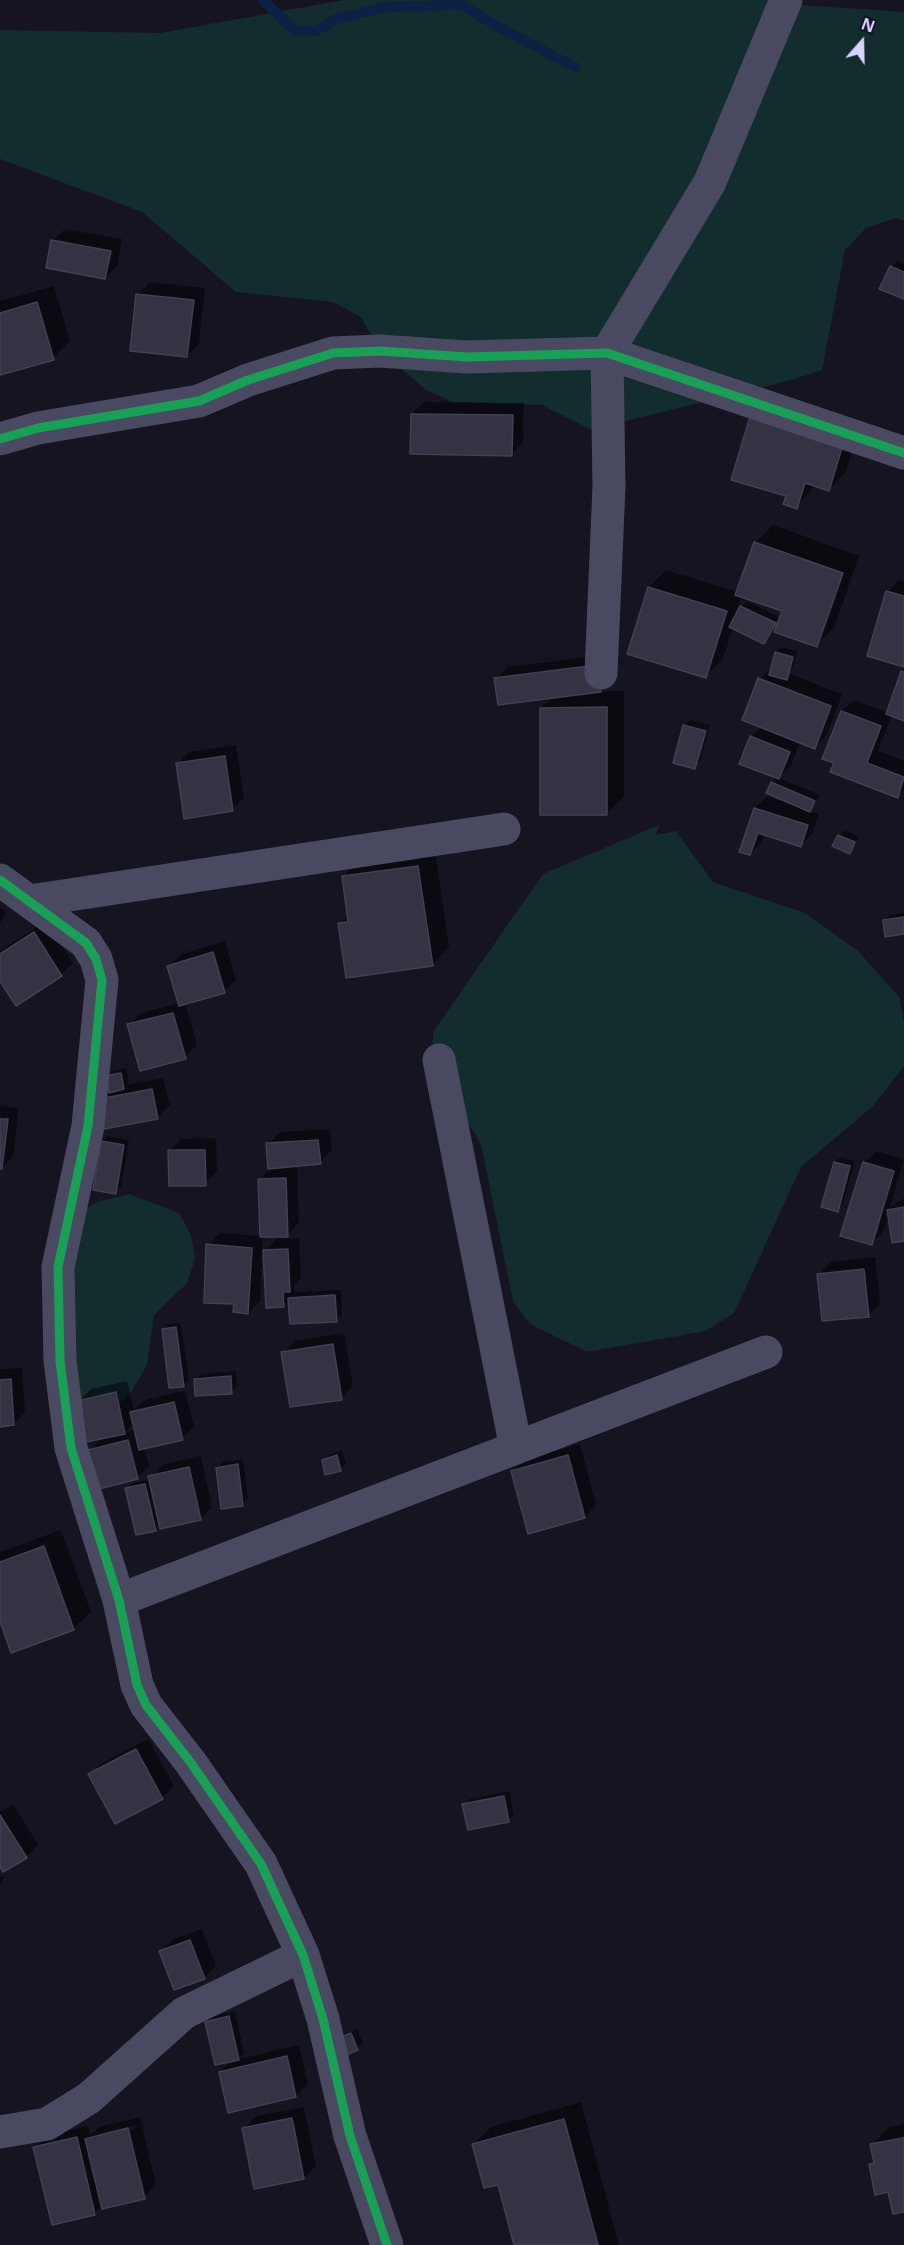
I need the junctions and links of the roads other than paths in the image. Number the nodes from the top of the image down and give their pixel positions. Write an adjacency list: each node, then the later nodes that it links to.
1 (786, 0): 2 (street)
2 (607, 353): 3 (street); 4 (street); 5 (street)
3 (0, 439)
4 (904, 453)
5 (601, 673)
6 (504, 829): 8 (street)
7 (0, 880): 8 (street)
8 (30, 901): 12 (street)
9 (439, 1060): 11 (street)
10 (766, 1352): 11 (street)
11 (516, 1448): 12 (street)
12 (119, 1600): 13 (street)
13 (303, 1955): 14 (street); 15 (street)
14 (0, 2132)
15 (387, 2245)

